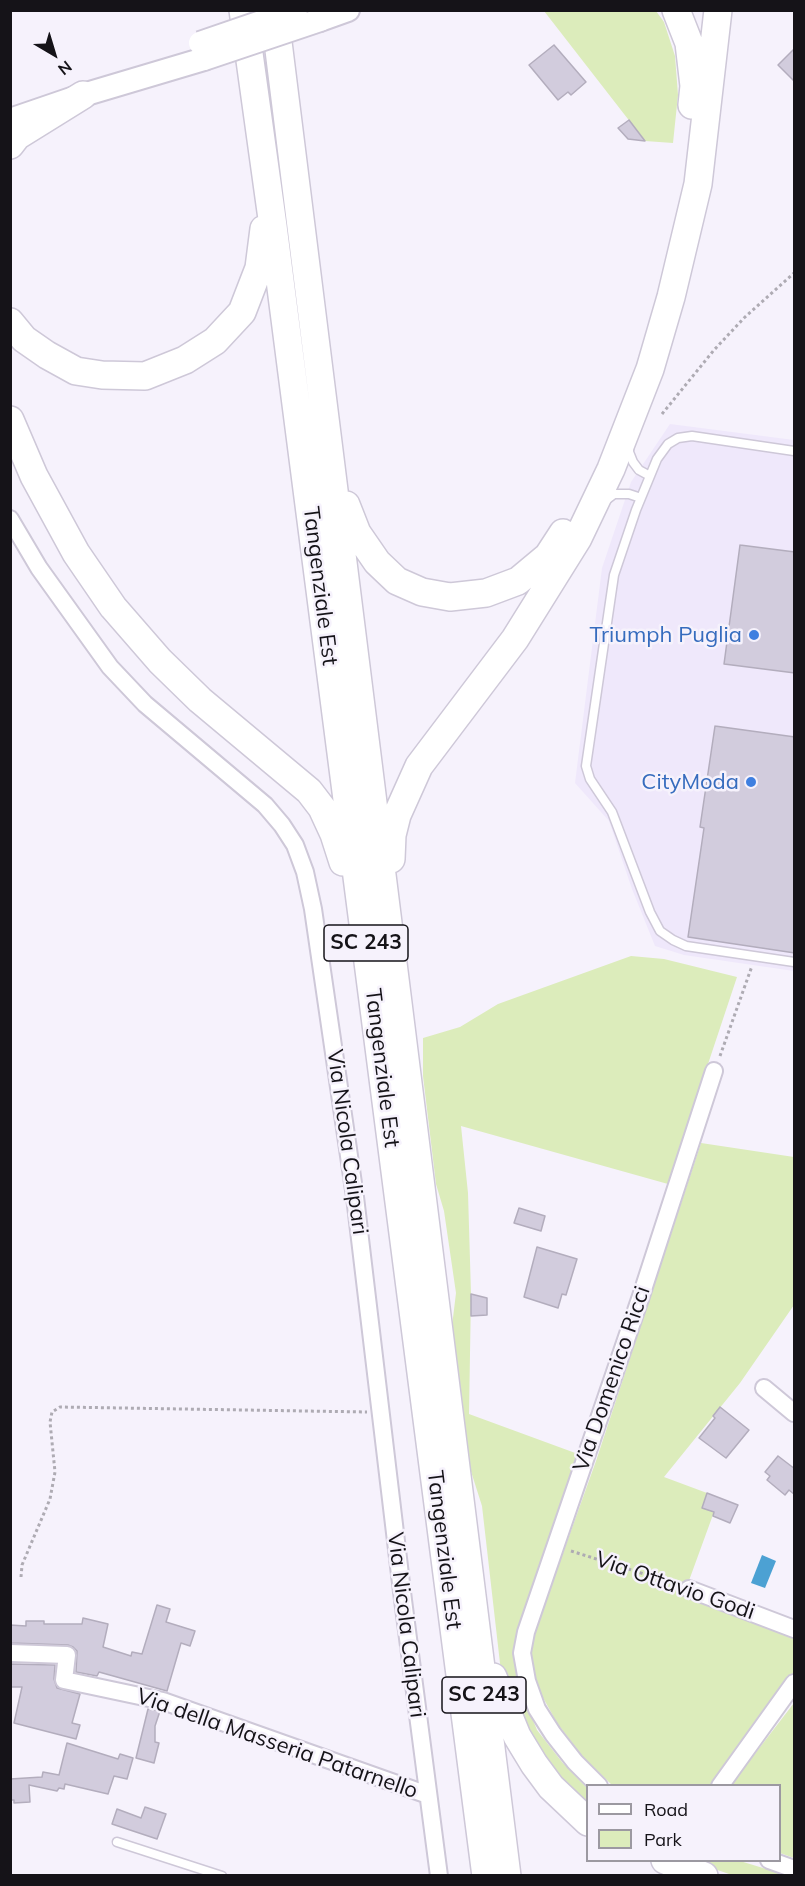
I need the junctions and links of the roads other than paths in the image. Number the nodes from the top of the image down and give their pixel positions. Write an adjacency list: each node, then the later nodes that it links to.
1 (237, 10): 13 (highway)
2 (243, 10): 23 (highway, Tangenziale Est / SC 243)
3 (274, 10): 15 (highway, Tangenziale Est)
4 (296, 10): 8 (main road, bridge)
5 (348, 10): 8 (main road, bridge)
6 (676, 10): 15 (highway)
7 (718, 10): 14 (highway)
8 (202, 51): 9 (main road); 10 (main road)
9 (83, 95): 11 (main road); 12 (highway)
10 (10, 108)
11 (10, 120)
12 (10, 145)
13 (10, 322)
14 (641, 392): 18 (lane); 21 (highway)
15 (326, 412): 23 (highway, Tangenziale Est)
16 (10, 420): 23 (highway)
17 (795, 451): 18 (lane)
18 (650, 476): 19 (lane)
19 (641, 498): 21 (lane); 22 (lane)
20 (10, 519): 34 (street, Via Nicola Calipari)
21 (578, 538): 23 (highway)
22 (795, 962)
23 (390, 1038): 27 (highway, Tangenziale Est); 42 (highway, Tangenziale Est / SC 243)
24 (714, 1071): 32 (street, Via Domenico Ricci)
25 (764, 1388): 26 (street)
26 (795, 1413)
27 (461, 1514): 35 (highway); 43 (highway, Tangenziale Est / SC 243)
28 (689, 1588): 29 (street, Via Ottavio Godi)
29 (795, 1629)
30 (10, 1653): 34 (street, Via della Masseria Patarnello)
31 (795, 1683): 33 (street)
32 (598, 1784)
33 (721, 1784)
34 (428, 1795): 41 (street, Via Nicola Calipari)
35 (586, 1820)
36 (117, 1842): 40 (lane)
37 (670, 1862): 44 (highway)
38 (775, 1862): 39 (street)
39 (795, 1869)
40 (222, 1875)
41 (439, 1875)
42 (486, 1875)
43 (507, 1875)
44 (704, 1875)

